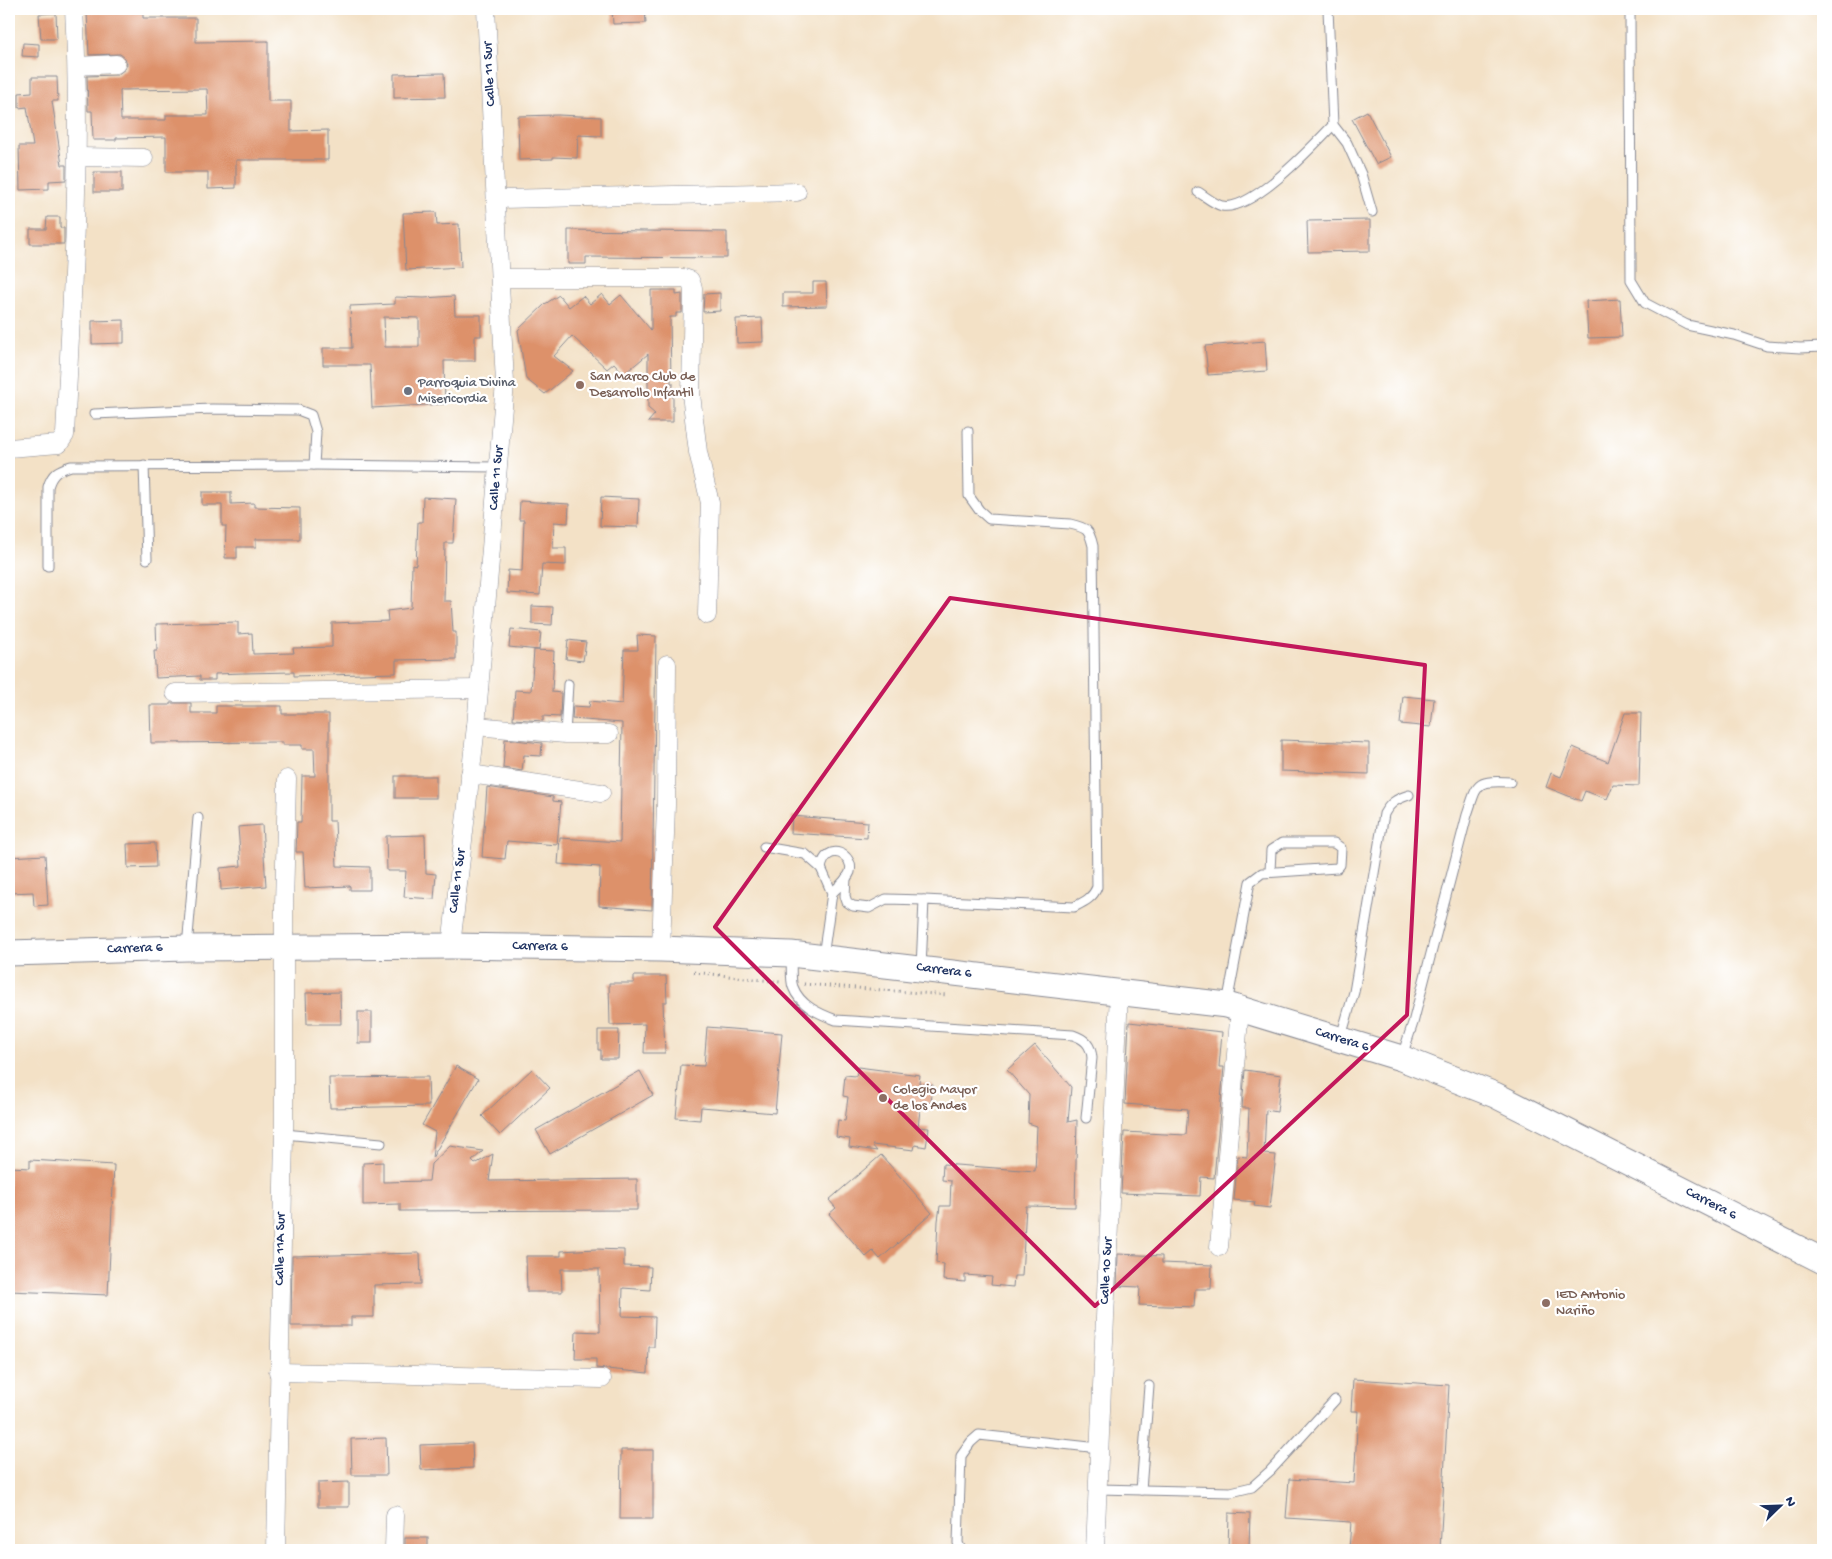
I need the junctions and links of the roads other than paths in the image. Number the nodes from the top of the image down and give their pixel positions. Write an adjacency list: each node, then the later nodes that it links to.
1 (74, 9): 6 (street)
2 (486, 9): 12 (street, Calle 11 Sur)
3 (1328, 9): 7 (lane)
4 (1630, 9): 15 (lane)
5 (116, 64): 6 (street)
6 (77, 66): 8 (street)
7 (1333, 125): 11 (lane); 13 (lane)
8 (78, 157): 9 (street); 18 (street)
9 (144, 158)
10 (797, 192): 12 (street)
11 (1198, 192)
12 (497, 199): 14 (street, Calle 11 Sur)
13 (1372, 212)
14 (501, 278): 21 (street, Calle 11 Sur); 24 (street)
15 (1823, 347)
16 (94, 414): 20 (lane)
17 (968, 431): 43 (lane)
18 (9, 448)
19 (144, 465): 20 (lane); 22 (lane); 23 (lane)
20 (314, 465): 21 (lane)
21 (497, 467): 27 (street, Calle 11 Sur)
22 (147, 559)
23 (48, 566)
24 (707, 615)
25 (667, 664): 47 (street)
26 (568, 684): 30 (lane)
27 (479, 689): 28 (street); 29 (street, Calle 11 Sur)
28 (176, 693)
29 (476, 726): 30 (street); 32 (street, Calle 11 Sur)
30 (565, 734): 31 (street)
31 (609, 734)
32 (470, 774): 35 (street); 44 (street, Calle 11 Sur)
33 (287, 779): 46 (street, Calle 11A Sur)
34 (1510, 782): 55 (lane)
35 (601, 793)
36 (1409, 795): 54 (lane)
37 (198, 818): 45 (lane)
38 (764, 847): 39 (lane)
39 (821, 868): 41 (lane); 42 (lane)
40 (1270, 872): 40 (lane); 53 (lane)
41 (846, 878): 42 (lane); 43 (lane)
42 (832, 893): 50 (lane)
43 (924, 900): 51 (lane)
44 (451, 946): 46 (main road, Carrera 6); 47 (main road, Carrera 6)
45 (187, 948): 46 (main road, Carrera 6); 48 (main road, Carrera 6)
46 (285, 948): 57 (street, Calle 11A Sur)
47 (661, 949): 49 (main road, Carrera 6)
48 (9, 953)
49 (791, 954): 50 (main road, Carrera 6); 56 (lane)
50 (823, 957): 51 (main road, Carrera 6)
51 (921, 969): 52 (main road, Carrera 6)
52 (1119, 992): 53 (main road, Carrera 6); 65 (street, Calle 10 Sur)
53 (1233, 1007): 54 (main road, Carrera 6); 59 (street)
54 (1341, 1040): 55 (main road, Carrera 6)
55 (1401, 1058): 60 (main road, Carrera 6)
56 (1086, 1118)
57 (284, 1134): 58 (lane); 61 (street, Calle 11A Sur)
58 (382, 1143)
59 (1219, 1247)
60 (1823, 1262)
61 (278, 1372): 62 (street); 69 (street, Calle 11A Sur)
62 (602, 1379)
63 (1149, 1386): 67 (lane)
64 (1335, 1400): 67 (lane)
65 (1100, 1448): 66 (street, Calle 10 Sur); 71 (lane)
66 (1098, 1489): 67 (lane); 72 (street, Calle 10 Sur)
67 (1141, 1490)
68 (395, 1515): 70 (street)
69 (276, 1550)
70 (394, 1550)
71 (961, 1550)
72 (1095, 1550)

